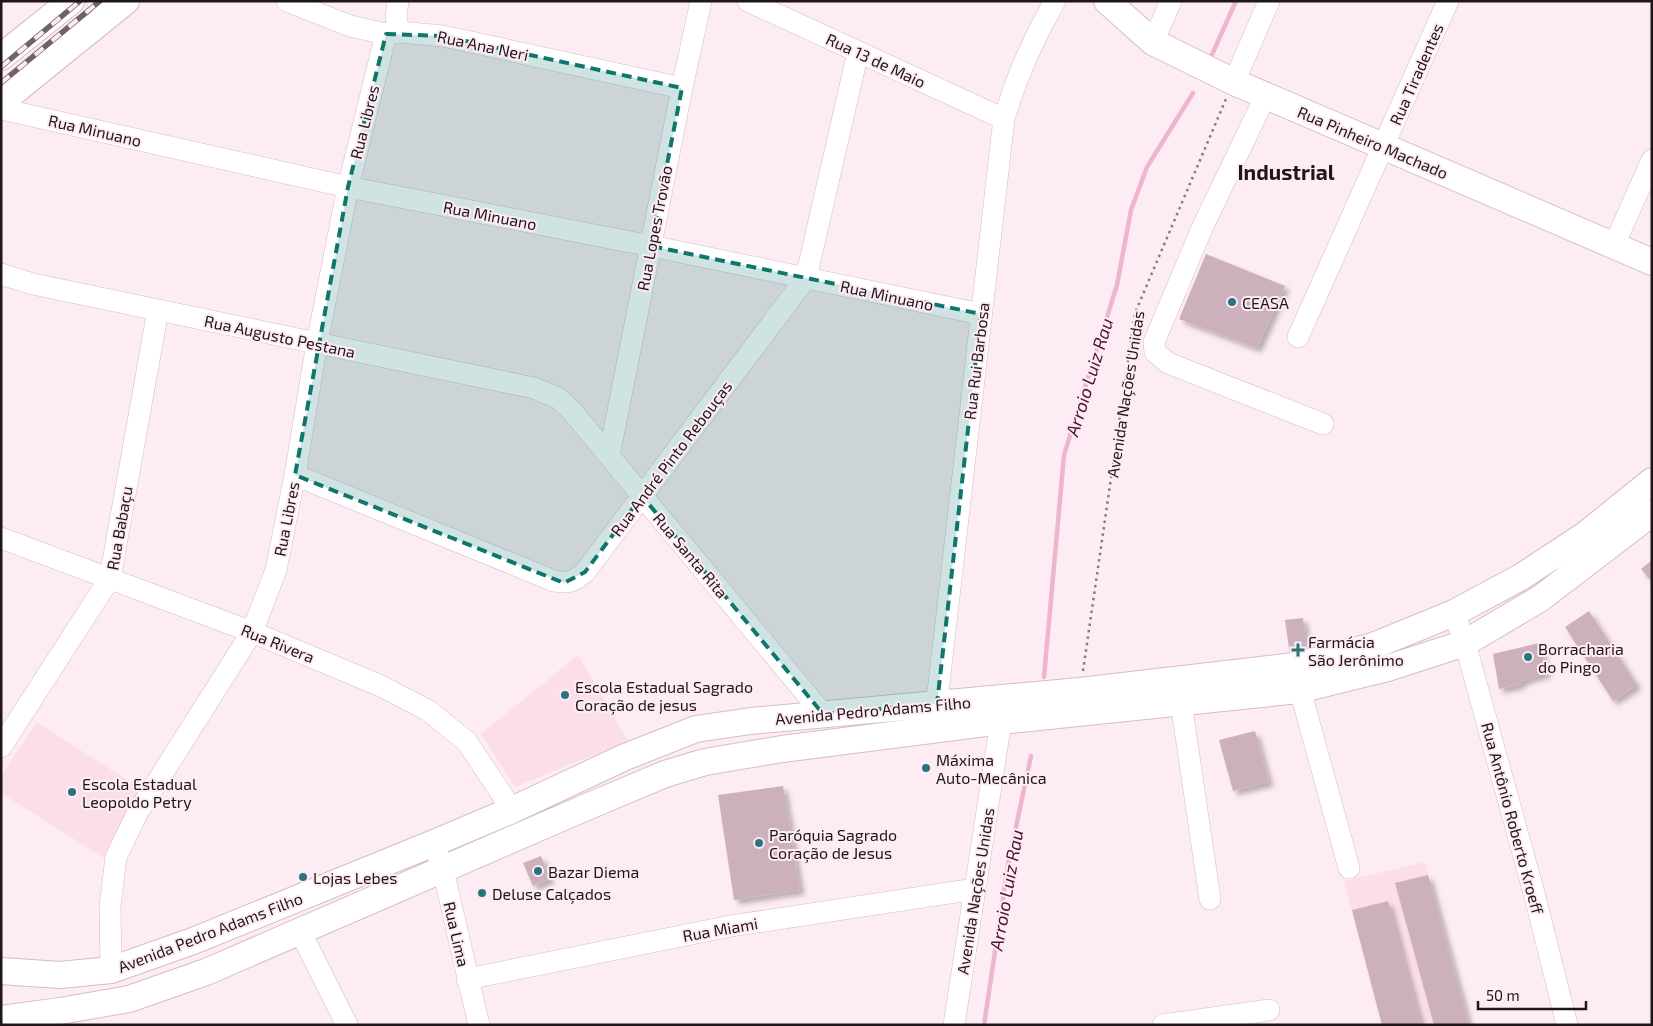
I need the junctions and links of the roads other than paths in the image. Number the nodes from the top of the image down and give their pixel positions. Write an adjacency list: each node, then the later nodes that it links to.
1 (71, 1): 15 (main road)
2 (287, 1): 12 (street, Rua Ana Neri)
3 (398, 1): 12 (street, Rua Libres)
4 (701, 1): 17 (street, Rua Lopes Trovão)
5 (748, 1): 14 (street, Rua 13 de Maio)
6 (1055, 1): 21 (street, Rua Rui Barbosa)
7 (1107, 1): 13 (main road, Rua Pinheiro Machado)
8 (1171, 1): 13 (street)
9 (1269, 1): 16 (street)
10 (1448, 1): 22 (street, Rua Tiradentes)
11 (111, 6): 19 (main road)
12 (392, 33): 17 (street, Rua Ana Neri); 24 (street, Rua Libres)
13 (1153, 42): 16 (main road, Rua Pinheiro Machado)
14 (858, 52): 21 (street, Rua 13 de Maio); 29 (street, Rua André Pinto Rebouças)
15 (1, 57)
16 (1234, 82): 18 (main road, Rua Pinheiro Machado)
17 (682, 88): 26 (street, Rua Lopes Trovão)
18 (1266, 95): 22 (main road, Rua Pinheiro Machado); 35 (street)
19 (1, 102)
20 (1, 109): 24 (street, Rua Minuano)
21 (1004, 119): 31 (street, Rua Rui Barbosa)
22 (1383, 146): 25 (main road, Rua Pinheiro Machado); 32 (street, Rua Tiradentes)
23 (1652, 160): 25 (street)
24 (348, 187): 26 (street, Rua Minuano); 33 (street, Rua Libres)
25 (1614, 245): 27 (main road, Rua Pinheiro Machado)
26 (651, 246): 29 (street, Rua Minuano); 36 (street, Rua Lopes Trovão)
27 (1652, 262)
28 (1, 274): 30 (street, Rua Augusto Pestana)
29 (806, 278): 31 (street, Rua Minuano); 39 (street, Rua André Pinto Rebouças)
30 (158, 310): 33 (street, Rua Augusto Pestana); 42 (street, Rua Babaçu)
31 (981, 314): 49 (street, Rua Rui Barbosa)
32 (1298, 337)
33 (318, 343): 34 (street, Rua Augusto Pestana); 37 (street, Rua Libres)
34 (558, 398): 36 (street, Rua Santa Rita)
35 (1323, 424)
36 (609, 456): 39 (street, Rua Santa Rita)
37 (295, 475): 39 (street, Rua André Pinto Rebouças); 44 (street, Rua Libres)
38 (1652, 481): 43 (main road, Avenida Pedro Adams Filho)
39 (642, 496): 51 (street, Rua Santa Rita)
40 (1652, 513): 45 (main road, Avenida Pedro Adams Filho)
41 (1, 538): 42 (street, Rua Rivera)
42 (110, 578): 44 (street, Rua Rivera); 53 (street, Rua Babaçu)
43 (1454, 613): 45 (street, Rua Antônio Roberto Kroeff); 46 (main road, Avenida Pedro Adams Filho)
44 (252, 632): 54 (street, Rua Rivera); 63 (street, Rua Libres)
45 (1465, 643): 46 (main road, Avenida Pedro Adams Filho); 74 (street, Rua Antônio Roberto Kroeff)
46 (1296, 678): 47 (main road, Avenida Pedro Adams Filho); 48 (main road, Avenida Pedro Adams Filho); 56 (street)
47 (1135, 696): 48 (main road, Avenida Pedro Adams Filho); 50 (main road, Avenida Pedro Adams Filho); 50 (main road, Avenida Pedro Adams Filho)
48 (1181, 702): 59 (street)
49 (936, 704): 50 (main road, Avenida Pedro Adams Filho); 51 (main road, Avenida Pedro Adams Filho); 52 (street, Rua Rui Barbosa)
50 (1001, 709): 52 (main road, Avenida Pedro Adams Filho); 58 (street, Avenida Nações Unidas)
51 (823, 714): 54 (main road, Avenida Pedro Adams Filho)
52 (934, 731): 57 (main road, Avenida Pedro Adams Filho)
53 (1, 747)
54 (510, 811): 55 (main road, Avenida Pedro Adams Filho)
55 (434, 843): 57 (street, Rua Lima); 60 (main road, Avenida Pedro Adams Filho)
56 (1348, 868)
57 (443, 870): 61 (main road, Avenida Pedro Adams Filho); 66 (street, Rua Lima)
58 (975, 889): 66 (street, Rua Miami); 72 (street, Avenida Nações Unidas)
59 (1210, 900)
60 (290, 902): 61 (main road); 62 (main road, Avenida Pedro Adams Filho)
61 (300, 931): 65 (main road, Avenida Pedro Adams Filho); 70 (street)
62 (192, 941): 63 (main road, Avenida Pedro Adams Filho); 65 (main road)
63 (111, 970): 64 (main road, Avenida Pedro Adams Filho)
64 (1, 971)
65 (206, 972): 68 (main road, Avenida Pedro Adams Filho)
66 (467, 979): 71 (street, Rua Lima)
67 (1269, 1010): 73 (street)
68 (61, 1018): 69 (main road, Avenida Pedro Adams Filho)
69 (1, 1019)
70 (347, 1025)
71 (479, 1025)
72 (954, 1025)
73 (1163, 1025)
74 (1567, 1025)

